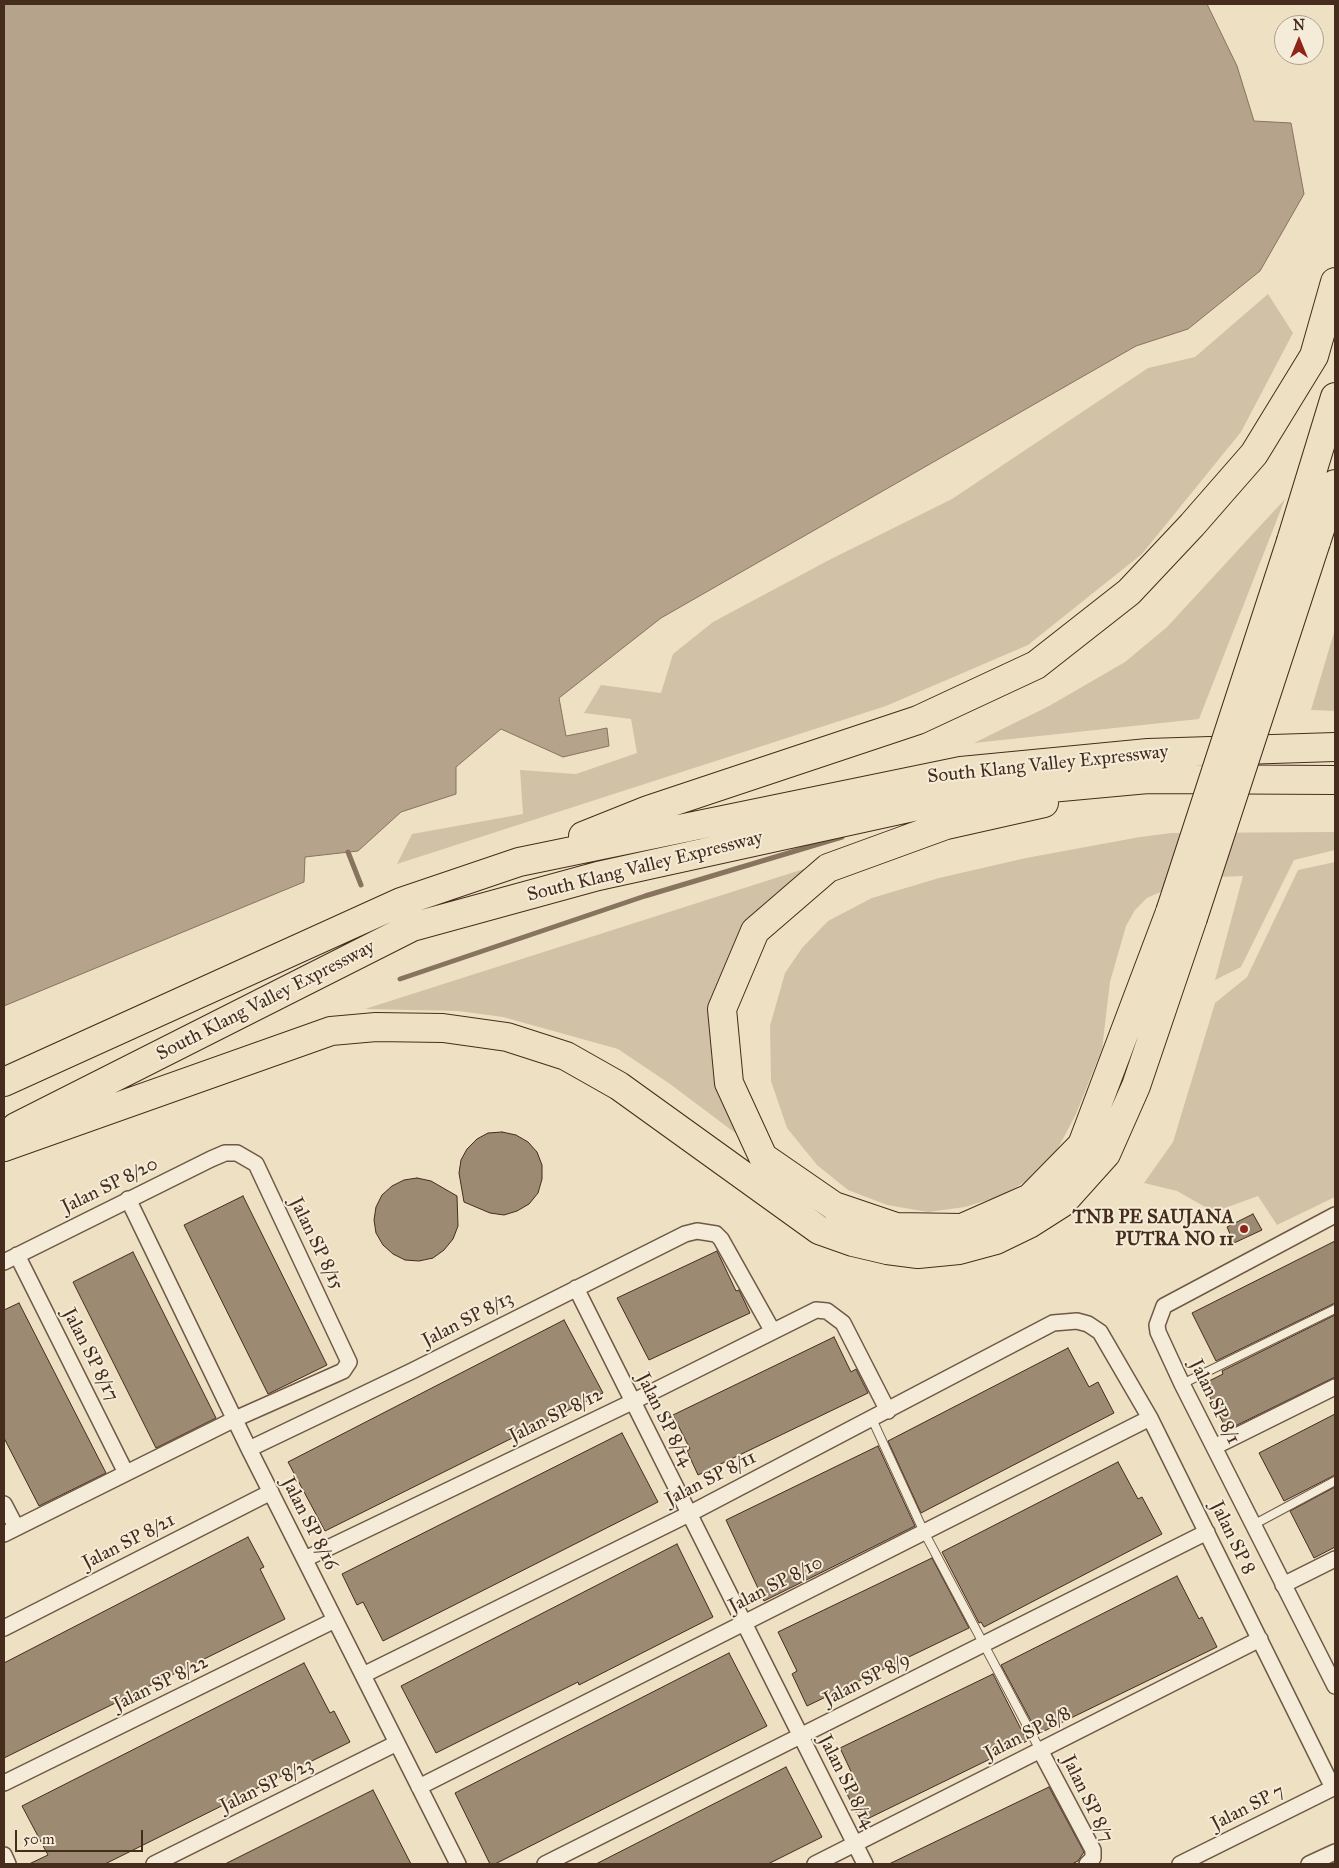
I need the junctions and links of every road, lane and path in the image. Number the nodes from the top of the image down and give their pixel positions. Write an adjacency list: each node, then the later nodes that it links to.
1 (1335, 282): 8 (highway)
2 (1335, 397): 4 (highway)
3 (1335, 484): 4 (highway)
4 (1303, 542): 9 (highway, bridge)
5 (1335, 747): 8 (highway, South Klang Valley Expressway)
6 (1148, 779): 7 (highway, South Klang Valley Expressway); 9 (highway); 11 (highway, South Klang Valley Expressway)
7 (1335, 780)
8 (519, 862): 10 (highway, South Klang Valley Expressway)
9 (1181, 915): 12 (highway)
10 (4, 1082)
11 (4, 1134)
12 (4, 1147)
13 (237, 1154): 14 (street, Jalan SP 8/20); 26 (street, Jalan SP 8/15)
14 (128, 1199): 16 (street, Jalan SP 8/20); 26 (street, Jalan SP 8/16)
15 (1335, 1215): 21 (street, Jalan SP 8/1)
16 (11, 1259): 30 (street, Jalan SP 8/17)
17 (576, 1288): 20 (street, Jalan SP 8/13); 23 (street, Jalan SP 8/14); 29 (street, Jalan SP 8/13)
18 (1335, 1309): 21 (lane)
19 (1077, 1321): 24 (street, Jalan SP 8/11); 25 (street, Jalan SP 8)
20 (772, 1330): 23 (street, Jalan SP 8/12); 24 (street, Jalan SP 8/12)
21 (1182, 1384): 28 (street, Jalan SP 8/1)
22 (1335, 1387): 28 (street)
23 (632, 1402): 34 (street, Jalan SP 8/14); 39 (street, Jalan SP 8/12)
24 (888, 1411): 27 (street, Jalan SP 8/11)
25 (1150, 1418): 37 (street, Jalan SP 8/10); 38 (street, Jalan SP 8)
26 (235, 1419): 29 (street, Jalan SP 8/16); 30 (street)
27 (872, 1419): 34 (street, Jalan SP 8/11); 37 (lane)
28 (1214, 1447): 35 (street, Jalan SP 8/1)
29 (249, 1449): 32 (street, Jalan SP 8/16)
30 (126, 1473): 36 (street)
31 (1335, 1480): 35 (lane)
32 (271, 1492): 39 (street, Jalan SP 8/16); 44 (street, Jalan SP 8/21)
33 (4, 1504): 36 (street)
34 (689, 1514): 43 (street, Jalan SP 8/14); 47 (street, Jalan SP 8/11)
35 (1253, 1525): 41 (street, Jalan SP 8/1)
36 (10, 1530)
37 (924, 1532): 43 (street, Jalan SP 8/10); 46 (lane)
38 (1207, 1532): 45 (street, Jalan SP 8); 46 (street, Jalan SP 8/9)
39 (305, 1559): 42 (street, Jalan SP 8/16)
40 (1335, 1559): 41 (street)
41 (1283, 1585): 48 (street, Jalan SP 8/1)
42 (335, 1620): 47 (street, Jalan SP 8/16); 52 (street, Jalan SP 8/22)
43 (744, 1623): 49 (street, Jalan SP 8/14); 53 (street, Jalan SP 8/10)
44 (4, 1628)
45 (1260, 1639): 51 (street, Jalan SP 8/8); 54 (street, Jalan SP 8)
46 (983, 1644): 49 (street, Jalan SP 8/9); 51 (lane)
47 (363, 1675): 50 (street, Jalan SP 8/16)
48 (1335, 1686)
49 (800, 1736): 55 (street, Jalan SP 8/14); 61 (street, Jalan SP 8/9)
50 (397, 1744): 53 (street, Jalan SP 8/16); 59 (street, Jalan SP 8/23)
51 (1040, 1750): 55 (street, Jalan SP 8/8); 64 (street, Jalan SP 8/7)
52 (4, 1783)
53 (419, 1787): 60 (street, Jalan SP 8/16)
54 (1334, 1787): 65 (street, Jalan SP 7)
55 (855, 1844): 62 (street, Jalan SP 8/8); 63 (street, Jalan SP 8/14)
56 (1335, 1852): 66 (street)
57 (4, 1855): 58 (street)
58 (8, 1864)
59 (154, 1864)
60 (458, 1864)
61 (545, 1864)
62 (815, 1864)
63 (865, 1864)
64 (1087, 1864)
65 (1180, 1864)
66 (1309, 1864)

